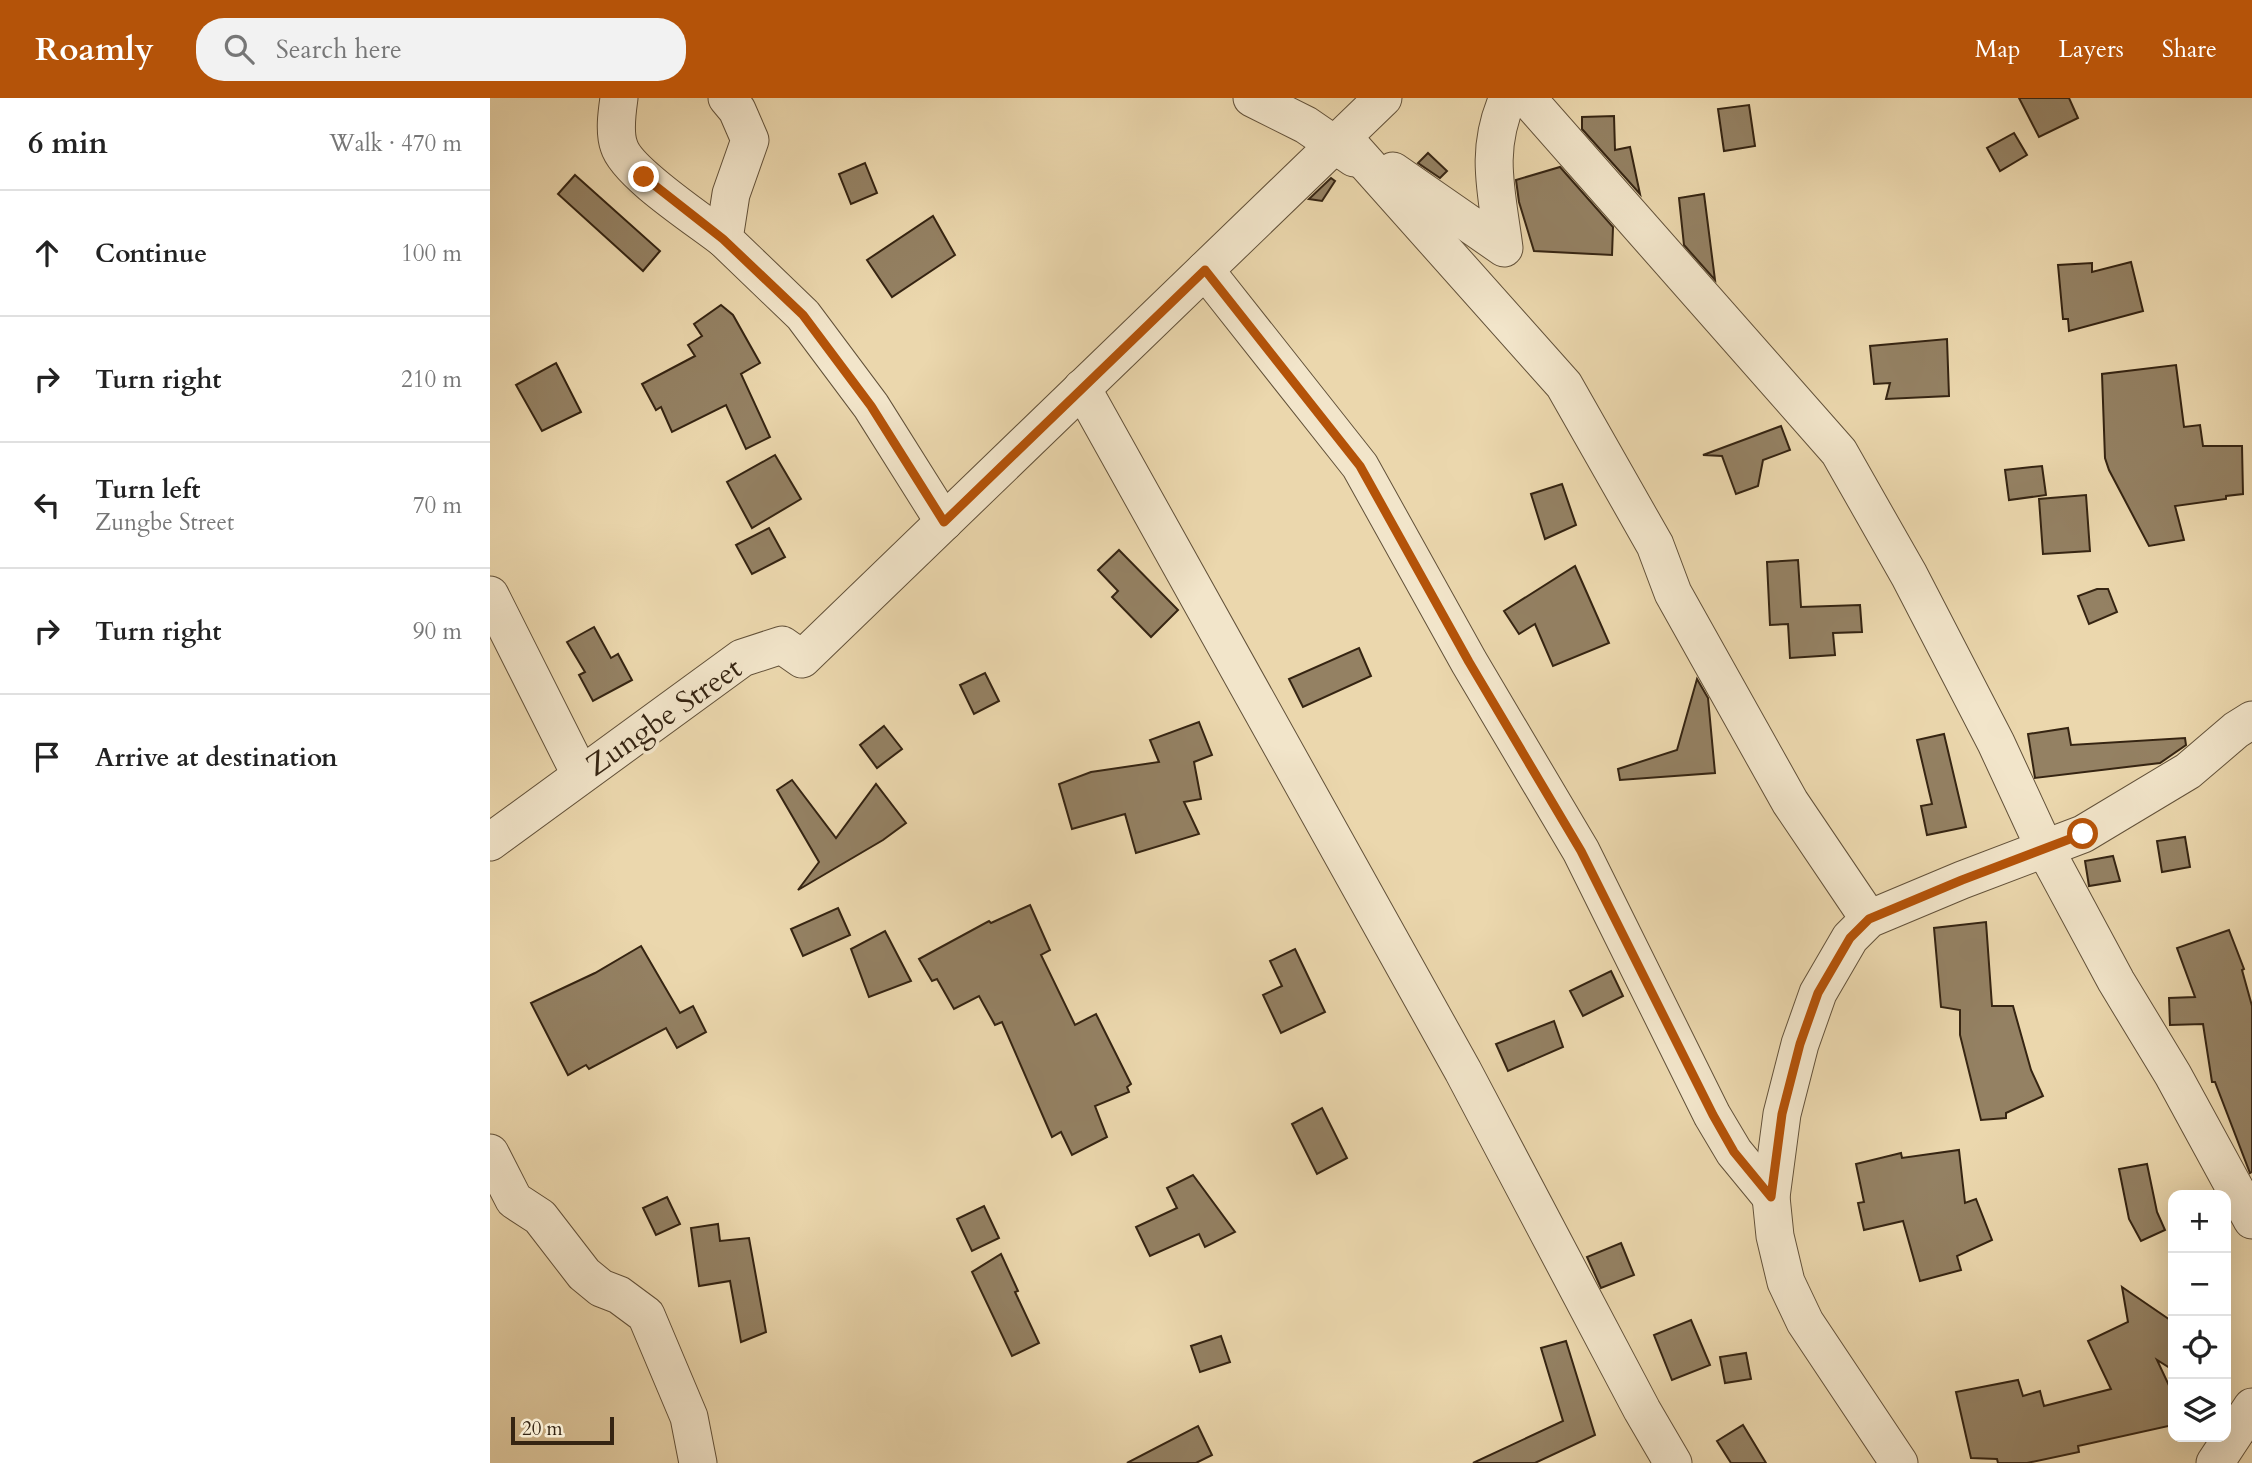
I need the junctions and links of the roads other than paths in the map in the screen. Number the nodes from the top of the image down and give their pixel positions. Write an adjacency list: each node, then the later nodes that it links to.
1 (619, 98): 9 (street)
2 (727, 98): 9 (street)
3 (1252, 98): 8 (street)
4 (1382, 98): 7 (street, Zungbe Street)
5 (1508, 98): 8 (street)
6 (1527, 98): 17 (street)
7 (1343, 137): 8 (street); 10 (street, Zungbe Street); 18 (street)
8 (1500, 217)
9 (723, 239): 12 (street)
10 (1205, 270): 11 (street, Zungbe Street); 20 (street)
11 (1082, 388): 12 (street, Zungbe Street); 24 (street)
12 (944, 522): 16 (street, Zungbe Street)
13 (490, 595): 15 (street)
14 (2252, 720): 17 (street)
15 (574, 762)
16 (490, 842)
17 (2045, 849): 18 (street); 21 (street)
18 (1869, 919): 20 (street)
19 (490, 1153): 23 (street)
20 (1771, 1197): 25 (street)
21 (2252, 1220)
22 (2252, 1407): 26 (street)
23 (698, 1463)
24 (1673, 1463)
25 (1899, 1463)
26 (2215, 1463)

